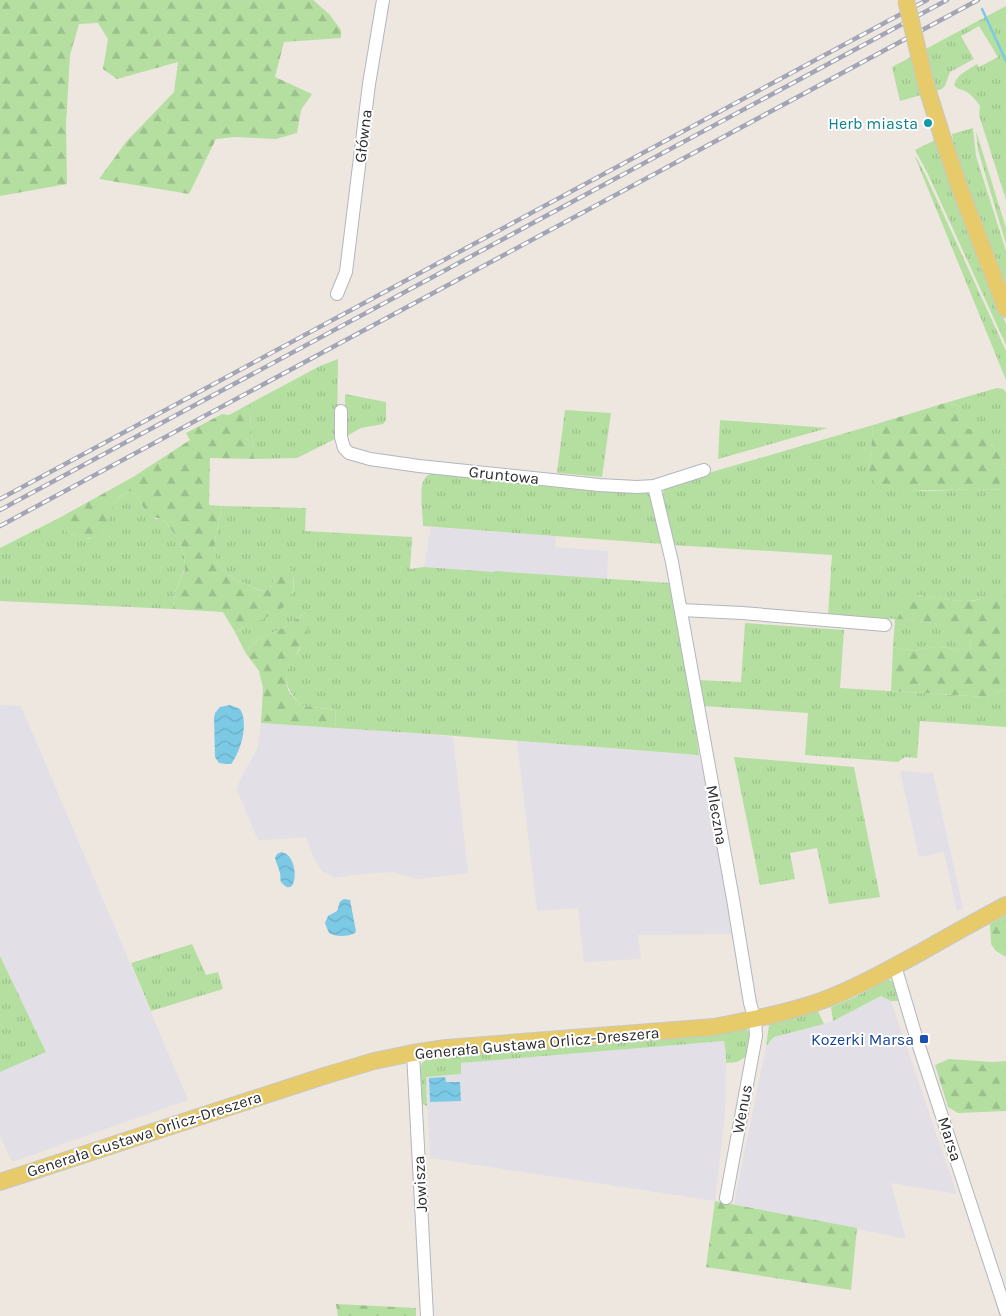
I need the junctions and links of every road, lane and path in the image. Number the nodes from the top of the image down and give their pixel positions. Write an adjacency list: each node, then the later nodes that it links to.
1 (383, 0): 3 (street, Główna)
2 (906, 0): 4 (main road, bridge)
3 (337, 294)
4 (1006, 309)
5 (341, 411): 7 (street, Gruntowa)
6 (704, 470): 7 (street, Gruntowa)
7 (654, 486): 8 (street, Mleczna)
8 (681, 610): 9 (street); 12 (street, Mleczna)
9 (884, 625)
10 (1006, 904): 11 (main road, Generała Gustawa Orlicz-Dreszera)
11 (895, 966): 12 (main road, Generała Gustawa Orlicz-Dreszera); 16 (street, Marsa)
12 (755, 1020): 13 (main road, Generała Gustawa Orlicz-Dreszera); 15 (street, Wenus)
13 (413, 1053): 14 (main road, Generała Gustawa Orlicz-Dreszera); 17 (street, Jowisza)
14 (0, 1182)
15 (726, 1198)
16 (1006, 1312)
17 (427, 1316)

